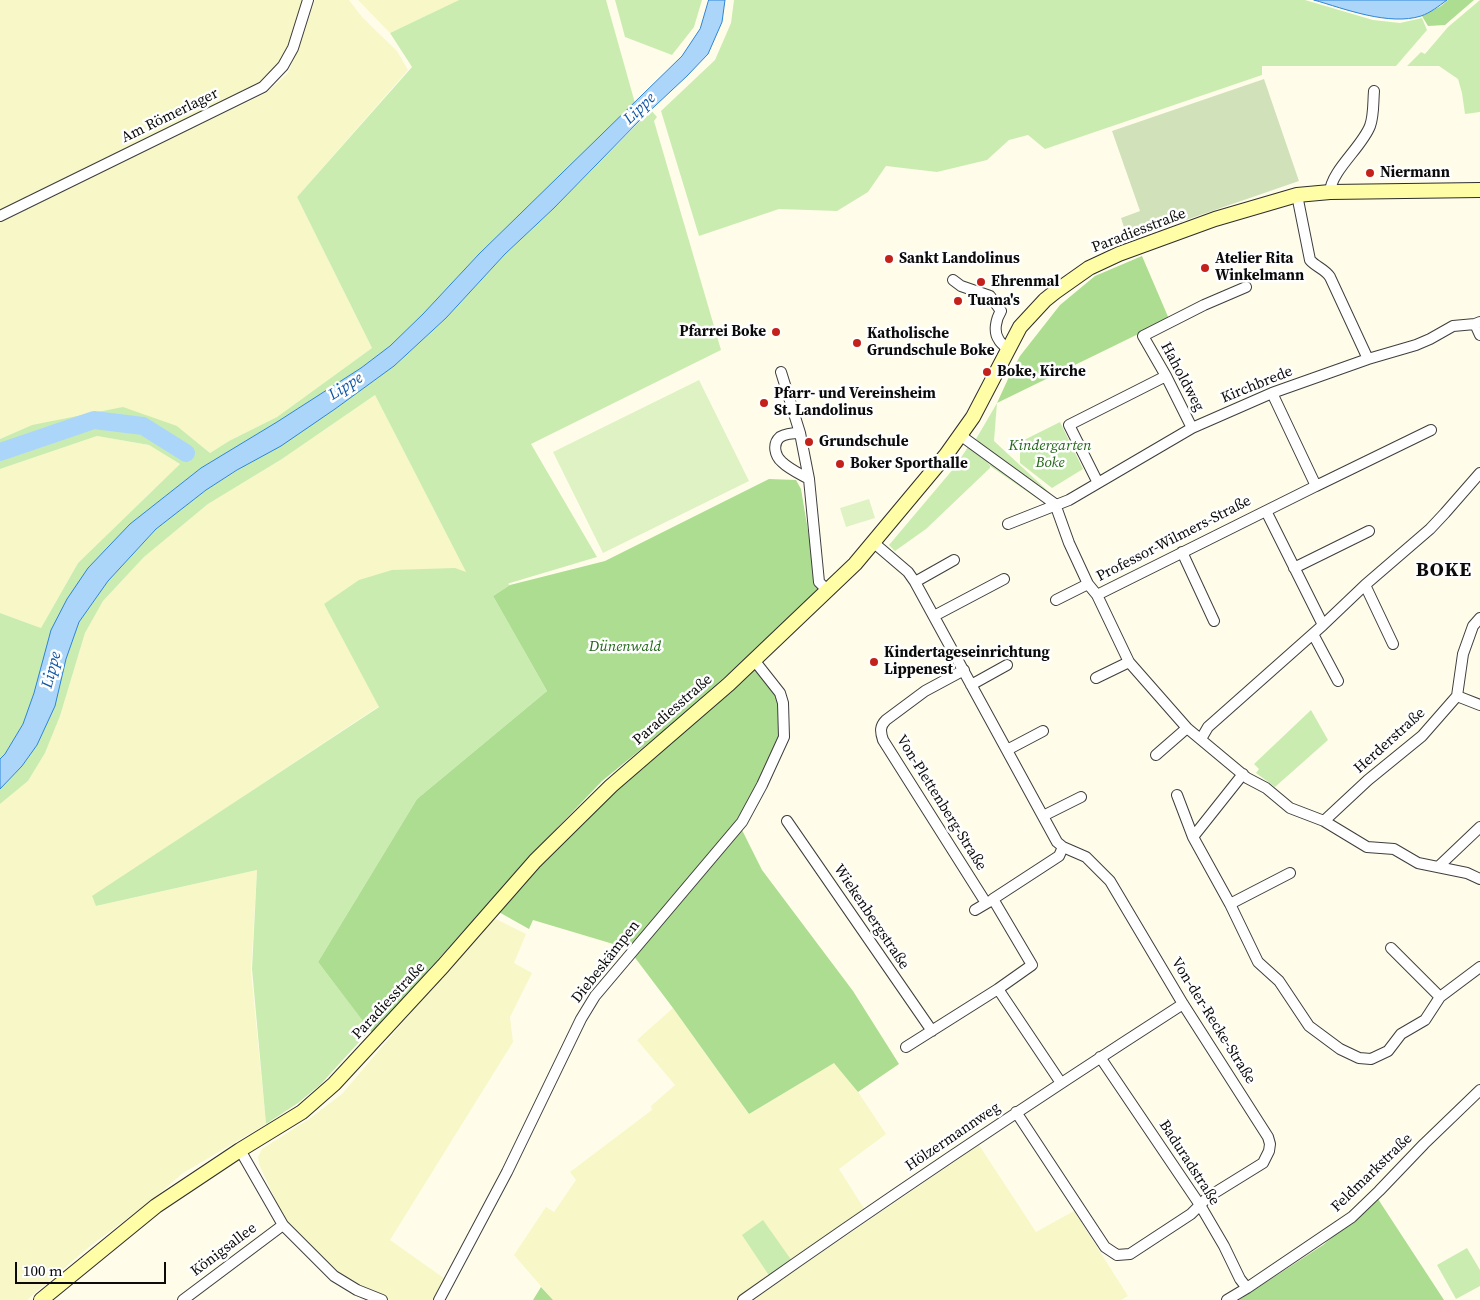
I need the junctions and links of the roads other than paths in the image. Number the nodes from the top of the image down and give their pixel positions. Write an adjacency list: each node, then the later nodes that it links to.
1 (308, 0): 6 (street, Am Römerlager)
2 (1374, 91): 4 (street)
3 (1480, 190): 4 (main road, Paradiesstraße)
4 (1330, 192): 5 (main road, Paradiesstraße)
5 (1297, 195): 11 (main road, Paradiesstraße); 12 (street)
6 (0, 216)
7 (953, 280): 11 (street)
8 (1246, 287): 14 (street, Haholdweg)
9 (1478, 323): 10 (street); 12 (street, Kirchbrede)
10 (1480, 335)
11 (1008, 349): 19 (main road, Paradiesstraße)
12 (1368, 358): 15 (street, Kirchbrede)
13 (781, 372): 18 (street)
14 (1166, 376): 16 (street, Haholdweg); 22 (street)
15 (1272, 393): 16 (street, Kirchbrede); 23 (street)
16 (1192, 428): 22 (street, Kirchbrede)
17 (1431, 430): 23 (street, Professor-Wilmers-Straße)
18 (800, 432): 21 (street); 21 (street)
19 (960, 435): 24 (street); 28 (main road, Paradiesstraße)
20 (1480, 472): 35 (street)
21 (810, 479): 36 (street)
22 (1098, 483): 24 (street, Kirchbrede)
23 (1316, 486): 25 (street, Professor-Wilmers-Straße)
24 (1055, 504): 26 (street, Kirchbrede); 34 (street)
25 (1266, 511): 29 (street, Professor-Wilmers-Straße); 31 (street, Professor-Wilmers-Straße)
26 (1008, 524)
27 (1369, 531): 31 (street)
28 (874, 543): 33 (street); 36 (main road, Paradiesstraße)
29 (1182, 552): 37 (street, Professor-Wilmers-Straße); 41 (street)
30 (954, 560): 33 (street)
31 (1294, 568): 42 (street, Professor-Wilmers-Straße)
32 (1004, 579): 39 (street)
33 (915, 582): 39 (street)
34 (1088, 584): 37 (street); 38 (street)
35 (1365, 585): 42 (street); 44 (street)
36 (828, 591): 45 (main road, Paradiesstraße)
37 (1097, 595): 46 (street)
38 (1056, 600)
39 (934, 616): 48 (street)
40 (1480, 618): 52 (street)
41 (1214, 621)
42 (1323, 625): 43 (street)
43 (1313, 634): 50 (street); 56 (street)
44 (1393, 644)
45 (754, 660): 85 (main road, Paradiesstraße); 92 (street, Diebeskämpen)
46 (1129, 662): 49 (street); 54 (street)
47 (1007, 665): 51 (street)
48 (964, 670): 51 (street); 71 (street, Von-Plettenberg-Straße)
49 (1096, 678)
50 (1338, 681)
51 (971, 685): 57 (street)
52 (1457, 696): 53 (street); 64 (street, Herderstraße)
53 (1480, 706)
54 (1187, 728): 56 (street); 58 (street)
55 (1043, 731): 57 (street)
56 (1201, 739): 59 (street)
57 (1007, 750): 62 (street)
58 (1156, 755)
59 (1243, 774): 64 (street); 66 (street)
60 (1176, 795): 66 (street)
61 (1081, 797): 62 (street)
62 (1043, 816): 67 (street)
63 (787, 821): 79 (street, Wiekenbergstraße)
64 (1324, 822): 68 (street)
65 (1480, 827): 68 (street)
66 (1193, 837): 72 (street)
67 (1063, 847): 71 (street); 78 (street, Von-der-Recke-Straße)
68 (1438, 867): 70 (street)
69 (1290, 873): 72 (street)
70 (1480, 879)
71 (990, 901): 73 (street); 76 (street)
72 (1230, 904): 77 (street)
73 (975, 910)
74 (1391, 948): 77 (street)
75 (1480, 968): 77 (street)
76 (998, 989): 79 (street); 82 (street)
77 (1440, 997)
78 (1182, 1004): 81 (street, Hölzermannweg); 86 (street, Von-der-Recke-Straße)
79 (932, 1031): 80 (street)
80 (906, 1047)
81 (1100, 1057): 82 (street, Hölzermannweg); 86 (street, Baduradstraße)
82 (1061, 1084): 84 (street, Hölzermannweg)
83 (1480, 1090): 88 (street, Feldmarkstraße)
84 (1016, 1112): 86 (street); 93 (street, Hölzermannweg)
85 (240, 1150): 87 (street); 89 (main road, Paradiesstraße)
86 (1200, 1205): 88 (street, Baduradstraße)
87 (283, 1225): 90 (street, Königsallee); 91 (street)
88 (1247, 1288): 94 (street, Feldmarkstraße)
89 (40, 1300)
90 (183, 1300)
91 (382, 1300)
92 (439, 1300)
93 (743, 1300)
94 (1226, 1300)

